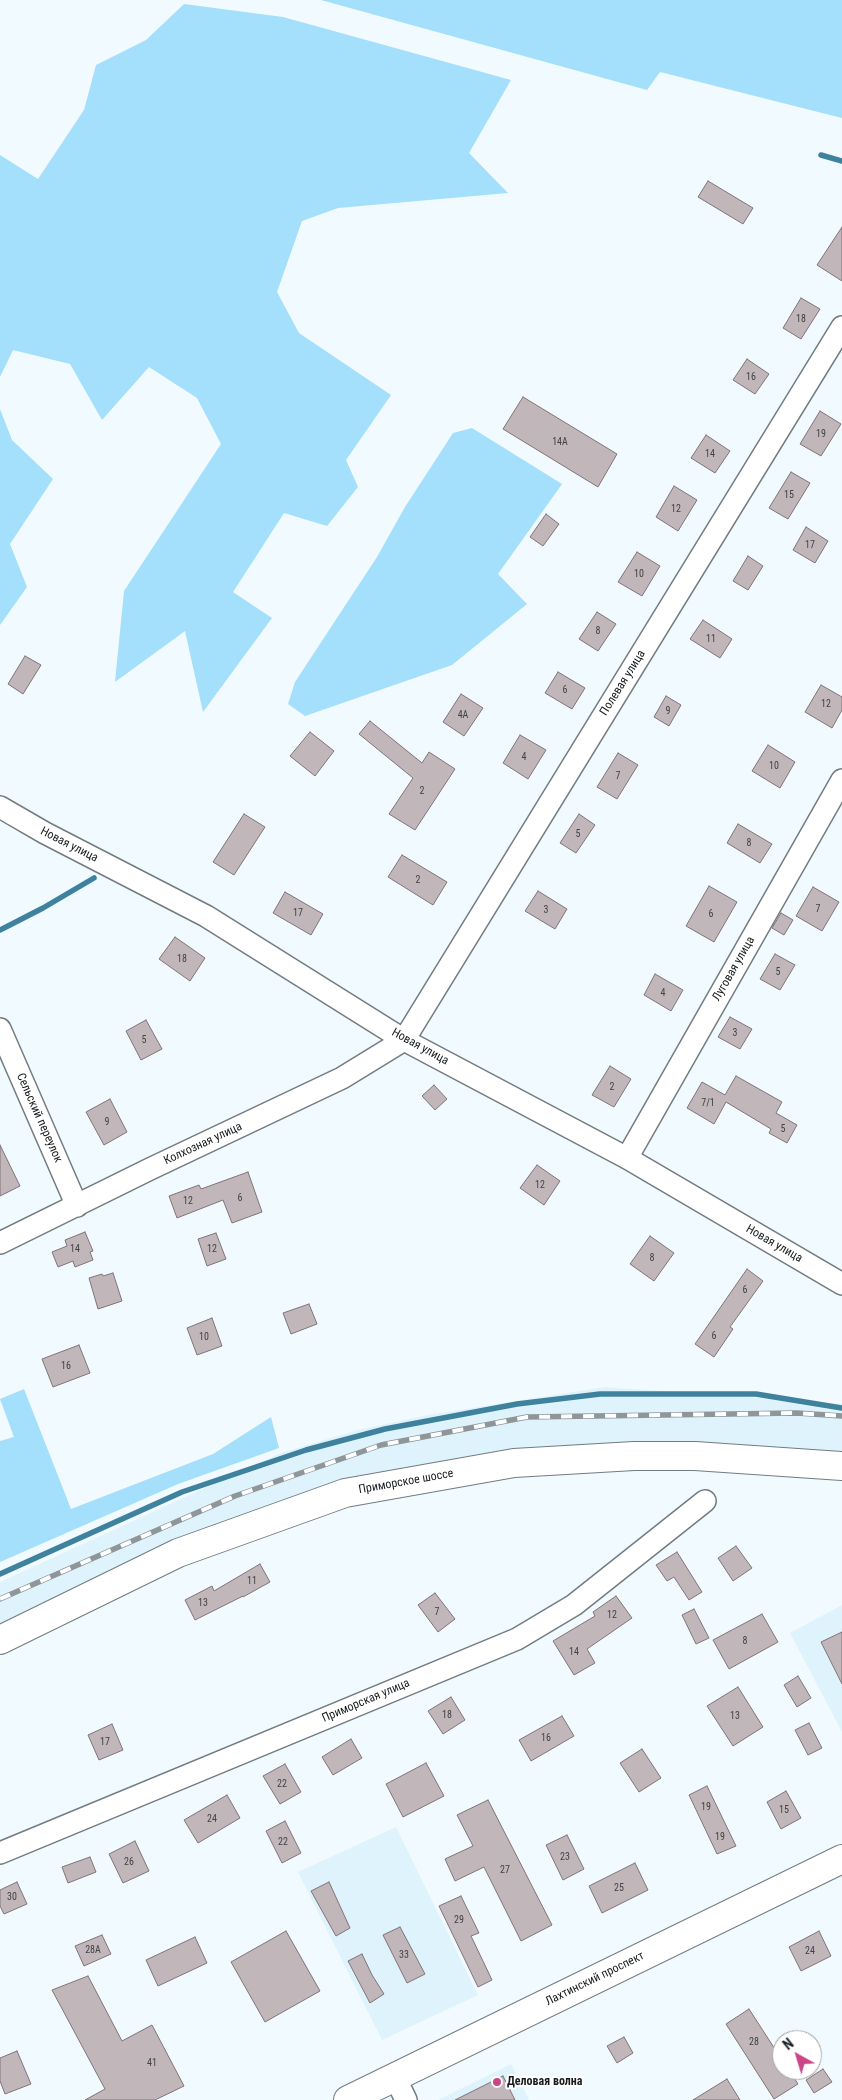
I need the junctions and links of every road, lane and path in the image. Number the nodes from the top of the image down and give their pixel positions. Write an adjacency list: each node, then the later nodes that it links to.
1 (842, 327): 5 (street, Полевая улица)
2 (842, 780): 6 (street, Луговая улица)
3 (0, 807): 5 (street, Новая улица)
4 (0, 1029): 7 (street, Сельский переулок)
5 (404, 1040): 6 (street, Новая улица); 7 (street, Колхозная улица)
6 (627, 1158): 9 (street, Новая улица)
7 (77, 1206): 8 (street, Колхозная улица)
8 (0, 1243)
9 (842, 1284)
10 (842, 1466): 12 (main road, Приморское шоссе)
11 (705, 1502): 13 (street, Приморская улица)
12 (0, 1640)
13 (0, 1853)
14 (842, 1859): 15 (main road, Лахтинский проспект)
15 (400, 2088): 16 (main road, Лахтинский проспект)
16 (348, 2100)

